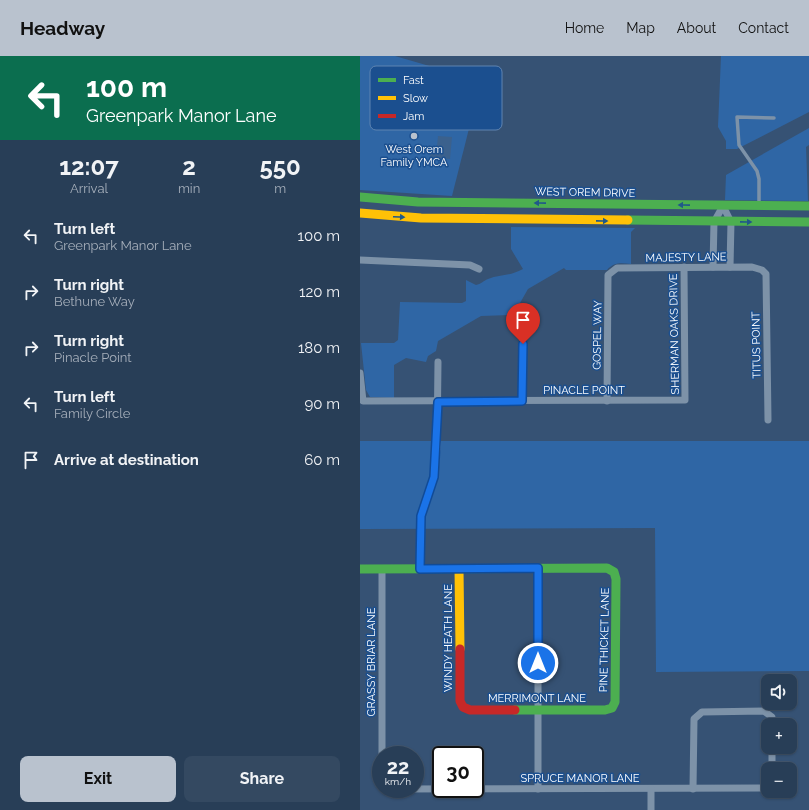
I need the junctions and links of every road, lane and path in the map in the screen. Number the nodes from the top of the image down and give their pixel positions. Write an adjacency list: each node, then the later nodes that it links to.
1 (774, 118): 5 (lane)
2 (360, 196): 3 (main road, WEST OREM DRIVE, one-way to 2)
3 (563, 204): 4 (main road, WEST OREM DRIVE, one-way to 3); 8 (main road)
4 (723, 206): 5 (main road, WEST OREM DRIVE); 9 (street); 10 (street)
5 (759, 206): 6 (main road, WEST OREM DRIVE)
6 (809, 206)
7 (360, 213): 8 (main road, one-way to 8)
8 (563, 220): 9 (main road, one-way to 9)
9 (714, 222): 10 (main road); 14 (street)
10 (731, 222): 11 (main road, one-way to 11); 15 (street)
11 (809, 222)
12 (360, 260): 16 (street)
13 (684, 267): 14 (street, MAJESTY LANE); 18 (street, MAJESTY LANE); 22 (street, SHERMAN OAKS DRIVE)
14 (713, 267): 15 (street, MAJESTY LANE)
15 (730, 267): 17 (street, MAJESTY LANE)
16 (479, 270)
17 (762, 270): 26 (street, TITUS POINT)
18 (612, 271): 24 (street, GOSPEL WAY)
19 (523, 315): 23 (street)
20 (438, 362): 25 (street)
21 (360, 373): 25 (street, PINACLE POINT)
22 (686, 400): 24 (street, PINACLE POINT)
23 (522, 401): 24 (street, PINACLE POINT); 25 (street, PINACLE POINT)
24 (607, 401)
25 (438, 402): 30 (street)
26 (768, 420)
27 (538, 568): 31 (main road); 33 (main road, PINE THICKET LANE); 34 (street)
28 (360, 569): 29 (main road)
29 (382, 569): 30 (main road); 36 (street, GRASSY BRIAR LANE)
30 (420, 569): 31 (main road)
31 (459, 569): 32 (main road, WINDY HEATH LANE)
32 (463, 707): 34 (main road, MERRIMONT LANE)
33 (612, 708): 34 (main road, MERRIMONT LANE)
34 (538, 710): 39 (street)
35 (772, 718): 41 (street)
36 (382, 746)
37 (761, 788): 41 (street, SPRUCE MANOR LANE)
38 (424, 789): 39 (street, SPRUCE MANOR LANE)
39 (538, 789): 40 (street, SPRUCE MANOR LANE)
40 (651, 789): 41 (street, SPRUCE MANOR LANE); 42 (street)
41 (693, 789)
42 (651, 810)

